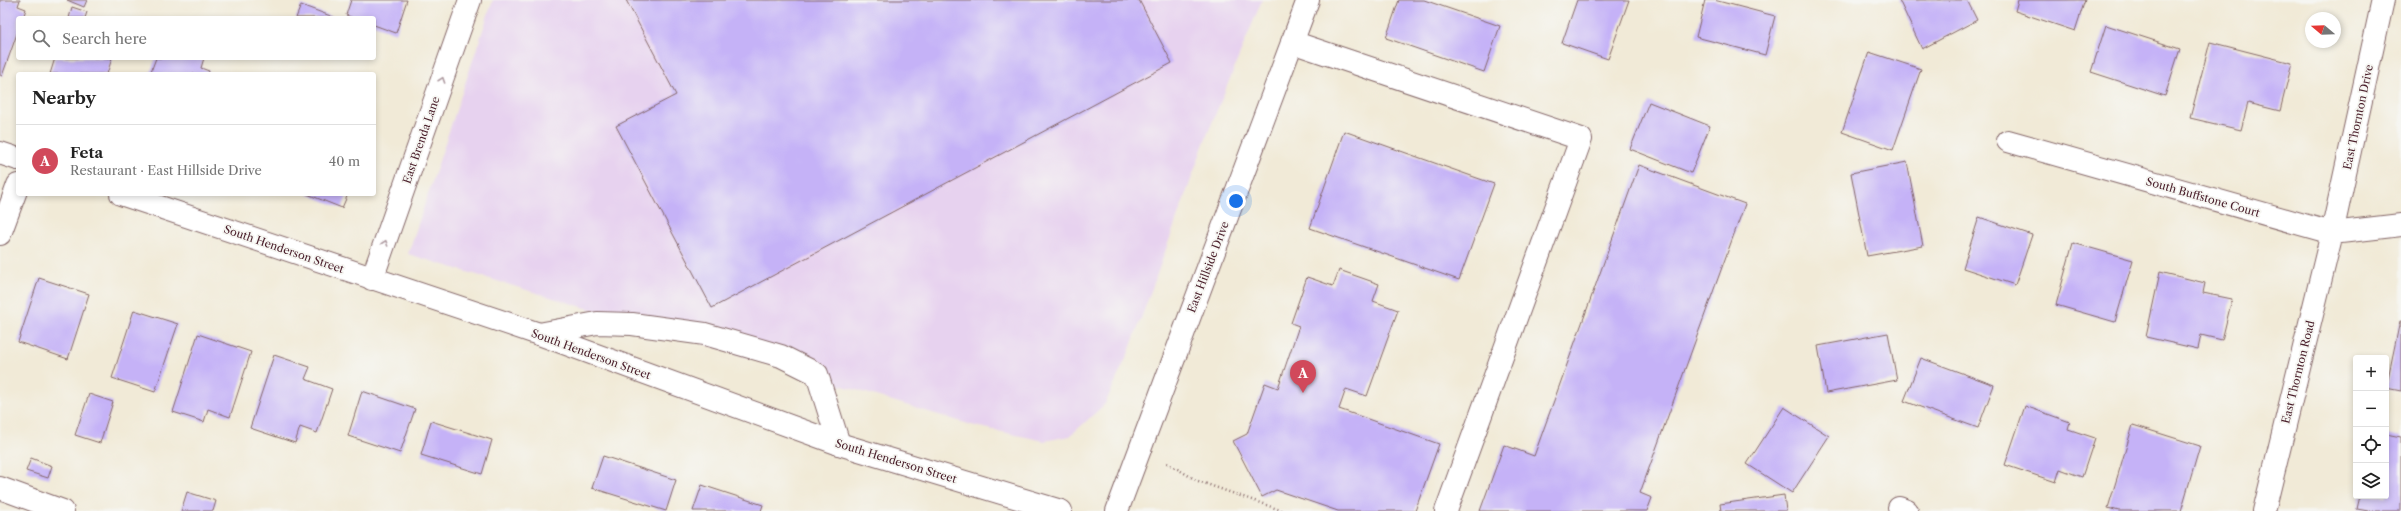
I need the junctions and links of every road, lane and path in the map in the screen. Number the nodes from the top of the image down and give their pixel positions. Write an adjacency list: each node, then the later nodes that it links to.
1 (470, 0): 13 (street, East Brenda Lane, one-way to 1)
2 (1308, 0): 4 (street, East Hillside Drive)
3 (2382, 0): 12 (street, East Thornton Drive)
4 (1292, 42): 20 (street, East Hillside Drive); 22 (street)
5 (2008, 141): 12 (street, South Buffstone Court)
6 (0, 154): 7 (street)
7 (16, 158)
8 (16, 190): 11 (street)
9 (127, 196): 13 (street, South Henderson Street)
10 (2401, 225): 12 (street, South Buffstone Court)
11 (0, 234)
12 (2332, 234): 23 (street, East Thornton Road)
13 (372, 279): 14 (street, South Henderson Street)
14 (539, 334): 15 (street, South Henderson Street); 15 (street)
15 (839, 444): 19 (street, South Henderson Street)
16 (1161, 460): 21 (path)
17 (0, 488): 18 (street)
18 (63, 511)
19 (1061, 511)
20 (1117, 511)
21 (1283, 511)
22 (1446, 511)
23 (2264, 511)

